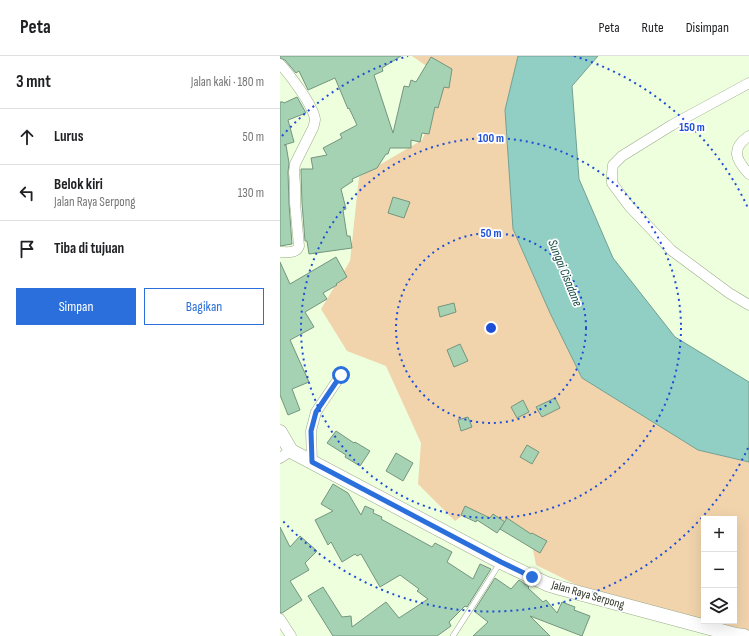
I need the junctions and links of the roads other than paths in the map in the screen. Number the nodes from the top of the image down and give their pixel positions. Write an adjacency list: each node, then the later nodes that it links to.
1 (280, 64): 5 (street)
2 (749, 83): 6 (street)
3 (749, 136): 4 (street)
4 (749, 174)
5 (280, 252)
6 (749, 305)
7 (341, 375): 10 (street)
8 (280, 432): 9 (main road, Jalan Raya Serpong)
9 (286, 454): 10 (main road, Jalan Raya Serpong)
10 (312, 462): 11 (main road, Jalan Raya Serpong)
11 (501, 562): 14 (lane); 15 (main road, Jalan Raya Serpong)
12 (280, 619): 13 (street)
13 (291, 636)
14 (453, 636)
15 (738, 636)

